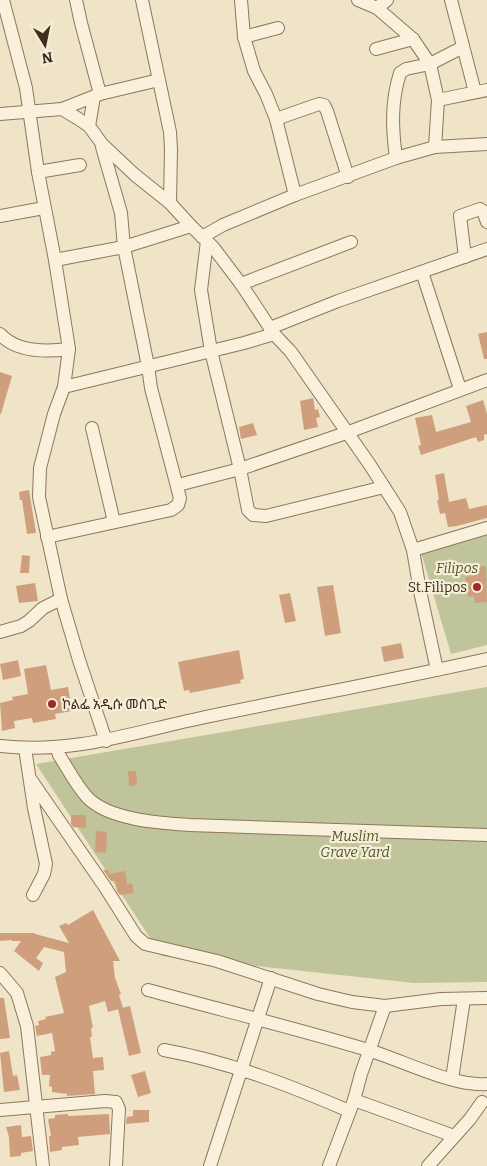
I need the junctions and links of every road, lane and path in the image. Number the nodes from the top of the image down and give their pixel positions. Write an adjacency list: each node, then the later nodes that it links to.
1 (3, 0): 20 (street)
2 (76, 0): 17 (street)
3 (142, 0): 15 (street)
4 (240, 0): 10 (street)
5 (358, 0): 8 (street)
6 (387, 0): 8 (street)
7 (451, 0): 12 (street)
8 (377, 8): 11 (street)
9 (278, 28): 10 (street)
10 (244, 36): 22 (street)
11 (413, 39): 13 (street); 14 (street)
12 (464, 48): 14 (street); 16 (street)
13 (376, 49)
14 (430, 64): 18 (street); 27 (street)
15 (159, 80): 17 (street); 32 (street)
16 (481, 91): 18 (street)
17 (97, 96): 19 (street); 23 (street)
18 (438, 100): 26 (street)
19 (62, 109): 20 (street); 23 (street)
20 (29, 111): 21 (street); 29 (street)
21 (0, 114)
22 (276, 119): 30 (street); 31 (street)
23 (89, 126): 24 (street)
24 (102, 144): 32 (street); 39 (street)
25 (487, 144): 26 (street)
26 (435, 147): 27 (street)
27 (396, 158): 30 (street)
28 (80, 165): 29 (street)
29 (38, 172): 33 (street)
30 (348, 176): 31 (street)
31 (295, 195): 37 (street)
32 (170, 203): 36 (street)
33 (44, 208): 34 (street); 42 (street)
34 (0, 216)
35 (487, 222): 41 (street)
36 (191, 226): 37 (street); 39 (street)
37 (204, 239): 44 (street); 48 (street)
38 (351, 242): 44 (street)
39 (124, 247): 42 (street); 49 (street)
40 (487, 252): 41 (street)
41 (465, 257): 43 (street)
42 (55, 260): 47 (street)
43 (422, 272): 45 (street); 52 (street)
44 (241, 284): 45 (street)
45 (272, 331): 48 (street); 54 (street)
46 (0, 334): 47 (street)
47 (68, 349): 51 (street)
48 (211, 351): 49 (street); 55 (street)
49 (148, 366): 51 (street); 56 (street)
50 (487, 380): 52 (street)
51 (64, 387): 60 (street)
52 (460, 389): 54 (street)
53 (92, 428): 58 (street)
54 (346, 433): 55 (street); 57 (street)
55 (240, 469): 56 (street); 57 (street)
56 (178, 485): 58 (street)
57 (384, 487): 61 (street)
58 (114, 522): 60 (street)
59 (487, 528): 61 (street)
60 (47, 537): 62 (street)
61 (413, 550): 65 (street)
62 (60, 598): 63 (street); 66 (street)
63 (0, 632)
64 (487, 659): 65 (street)
65 (437, 670): 66 (street)
66 (106, 741): 69 (street)
67 (0, 746): 68 (street)
68 (25, 748): 69 (street); 70 (street)
69 (57, 748): 71 (street)
70 (31, 780): 72 (street); 74 (street)
71 (487, 835)
72 (33, 895)
73 (0, 972): 87 (street)
74 (271, 978): 78 (street); 79 (street)
75 (148, 990): 79 (street)
76 (487, 998): 77 (street)
77 (464, 999): 78 (street); 83 (street)
78 (385, 1006): 81 (street)
79 (258, 1020): 81 (street); 82 (street)
80 (164, 1050): 82 (street)
81 (369, 1050): 83 (street); 85 (street)
82 (242, 1070): 85 (street); 92 (street)
83 (452, 1079): 84 (street)
84 (482, 1085): 86 (street)
85 (352, 1105): 89 (street); 93 (street)
86 (485, 1105): 89 (street)
87 (37, 1107): 88 (street); 90 (street); 91 (street)
88 (0, 1110)
89 (454, 1136): 94 (street)
90 (44, 1166)
91 (116, 1166)
92 (210, 1166)
93 (329, 1166)
94 (428, 1166)

